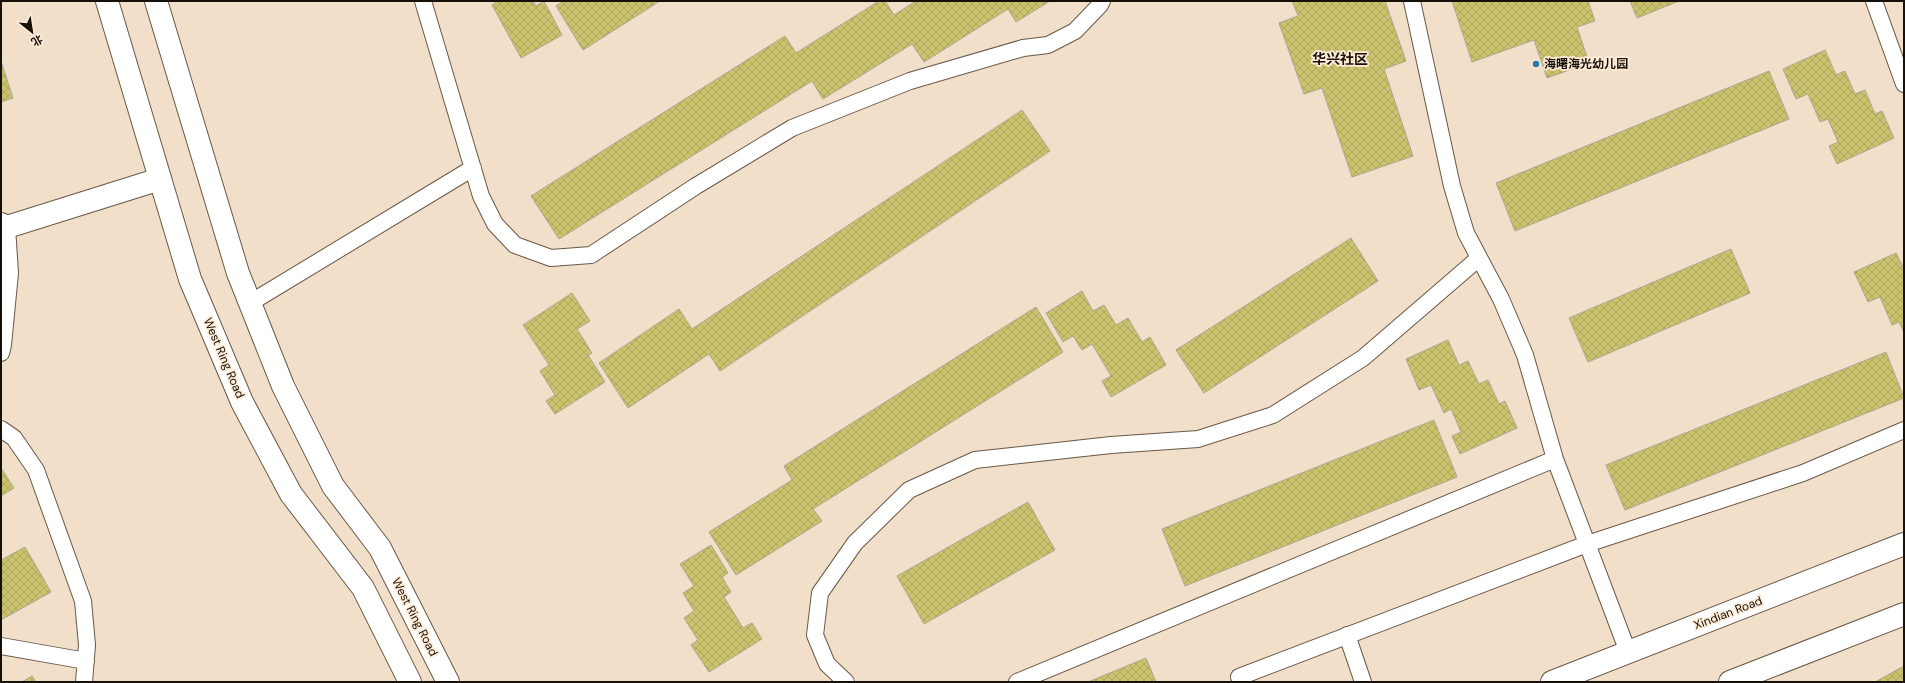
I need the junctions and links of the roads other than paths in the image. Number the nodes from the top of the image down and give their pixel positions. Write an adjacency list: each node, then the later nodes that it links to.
1 (106, 1): 9 (main road, West Ring Road)
2 (156, 1): 12 (main road, West Ring Road)
3 (423, 1): 8 (lane)
4 (1102, 1): 8 (lane)
5 (1412, 1): 11 (lane)
6 (1874, 1): 7 (lane)
7 (1904, 84)
8 (473, 168): 12 (lane)
9 (160, 179): 10 (main road); 26 (main road, West Ring Road)
10 (4, 225): 13 (lane)
11 (1479, 258): 16 (lane); 28 (lane)
12 (250, 303): 27 (main road, West Ring Road)
13 (1, 353)
14 (1, 429): 23 (lane)
15 (1904, 430): 17 (lane)
16 (1555, 458): 17 (lane); 29 (lane)
17 (1587, 544): 20 (lane); 22 (lane)
18 (1904, 544): 22 (main road, Xindian Road)
19 (1904, 614): 32 (main road)
20 (1347, 635): 24 (lane); 30 (lane)
21 (1, 646): 23 (lane)
22 (1628, 652): 31 (main road, Xindian Road)
23 (86, 661): 25 (lane)
24 (1239, 677)
25 (84, 682)
26 (410, 682)
27 (448, 682)
28 (846, 682)
29 (1017, 682)
30 (1363, 682)
31 (1552, 682)
32 (1730, 682)

